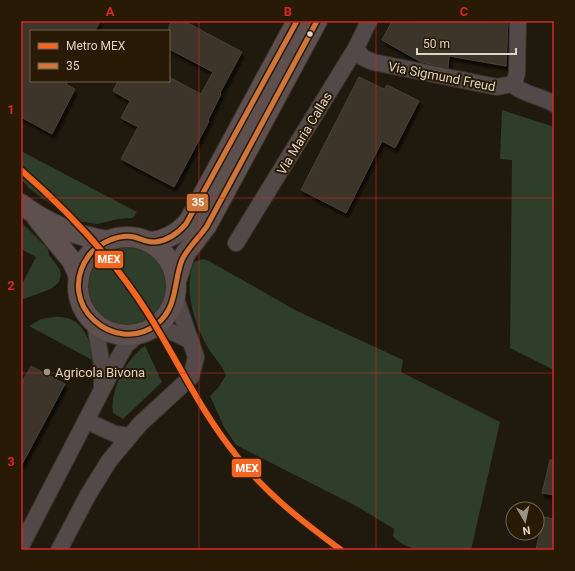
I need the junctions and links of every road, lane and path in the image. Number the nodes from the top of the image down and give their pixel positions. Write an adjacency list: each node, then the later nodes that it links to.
1 (298, 21): 10 (main road)
2 (317, 21): 13 (main road)
3 (369, 21): 5 (street, Via Maria Callas)
4 (518, 21): 6 (street)
5 (356, 48): 6 (street, Via Sigmund Freud); 11 (street, Via Maria Callas)
6 (512, 84): 7 (street, Via Sigmund Freud)
7 (554, 104)
8 (28, 209): 9 (main road); 12 (main road)
9 (108, 241): 10 (main road); 12 (main road)
10 (149, 242): 13 (main road)
11 (236, 243)
12 (79, 276): 14 (main road)
13 (175, 289): 15 (main road); 16 (street)
14 (95, 324): 15 (main road); 17 (street)
15 (146, 331): 16 (street); 17 (street)
16 (190, 341): 19 (street)
17 (101, 392): 18 (street)
18 (87, 421): 19 (street); 20 (street)
19 (129, 436): 21 (street)
20 (21, 546)
21 (59, 550)

